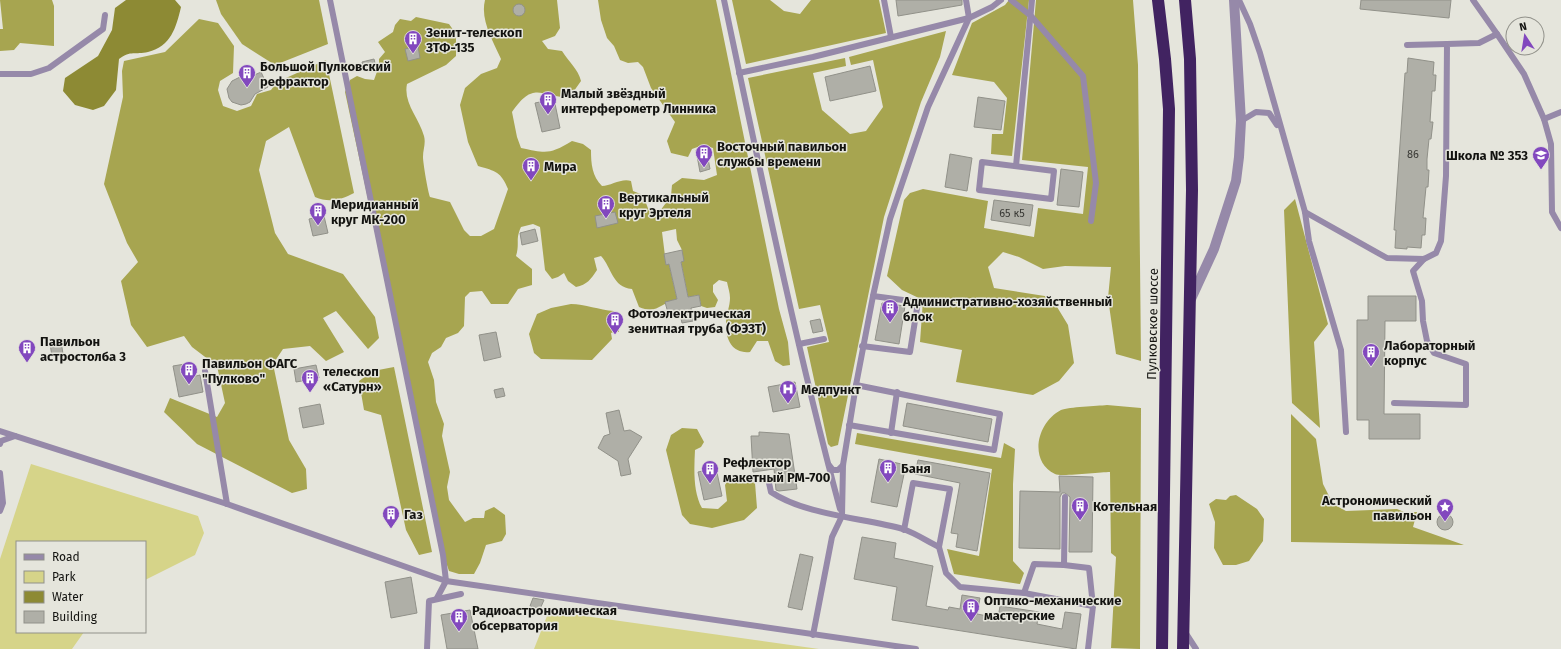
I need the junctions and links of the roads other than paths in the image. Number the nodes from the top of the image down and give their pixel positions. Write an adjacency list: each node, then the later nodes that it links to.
1 (330, 0): 57 (lane)
2 (724, 0): 20 (lane)
3 (884, 0): 17 (lane)
4 (966, 0): 15 (lane)
5 (1001, 0): 15 (lane)
6 (1011, 0): 14 (lane)
7 (1032, 0): 14 (lane)
8 (1158, 0): 67 (highway, Пулковское шоссе)
9 (1185, 0): 32 (highway)
10 (1234, 0): 24 (street)
11 (1239, 0): 25 (lane)
12 (1474, 0): 16 (lane)
13 (105, 15): 21 (lane)
14 (1031, 16): 26 (lane); 28 (lane)
15 (969, 18): 17 (lane); 31 (lane)
16 (1497, 34): 18 (lane); 23 (lane)
17 (891, 37): 20 (lane)
18 (1447, 44): 19 (lane); 30 (lane)
19 (1407, 45)
20 (739, 73): 34 (lane)
21 (0, 74)
22 (1561, 112): 23 (lane)
23 (1544, 119): 29 (lane)
24 (1240, 121): 25 (lane); 32 (street)
25 (1280, 130): 27 (lane)
26 (1016, 166): 26 (lane)
27 (1305, 212): 30 (lane); 42 (lane)
28 (1091, 221)
29 (1561, 228)
30 (1424, 259): 39 (lane)
31 (872, 296): 35 (lane); 35 (lane)
32 (1191, 299): 62 (highway)
33 (824, 339): 34 (lane)
34 (799, 344): 46 (lane)
35 (862, 346): 37 (lane)
36 (205, 371): 51 (lane)
37 (856, 385): 38 (lane); 40 (lane)
38 (897, 392): 43 (lane); 43 (lane)
39 (1394, 403)
40 (849, 426): 43 (lane); 47 (lane)
41 (0, 431): 44 (lane)
42 (1346, 432)
43 (891, 433)
44 (15, 436): 45 (lane); 51 (lane)
45 (0, 444)
46 (828, 464): 47 (lane); 53 (lane)
47 (843, 465): 53 (lane)
48 (0, 473): 52 (lane)
49 (769, 483): 53 (lane)
50 (1065, 497): 56 (lane)
51 (227, 504): 57 (lane)
52 (0, 511)
53 (842, 516): 54 (lane); 63 (lane)
54 (904, 530): 55 (lane); 55 (lane)
55 (939, 547): 58 (lane)
56 (1064, 565): 58 (lane); 61 (lane)
57 (446, 581): 60 (lane); 63 (lane)
58 (1024, 593): 61 (lane)
59 (461, 594): 60 (lane)
60 (437, 598): 64 (lane)
61 (1093, 606): 66 (lane)
62 (1183, 629): 68 (highway); 69 (lane)
63 (813, 635): 65 (lane)
64 (427, 649)
65 (916, 649)
66 (1088, 649)
67 (1162, 649)
68 (1183, 649)
69 (1196, 649)

